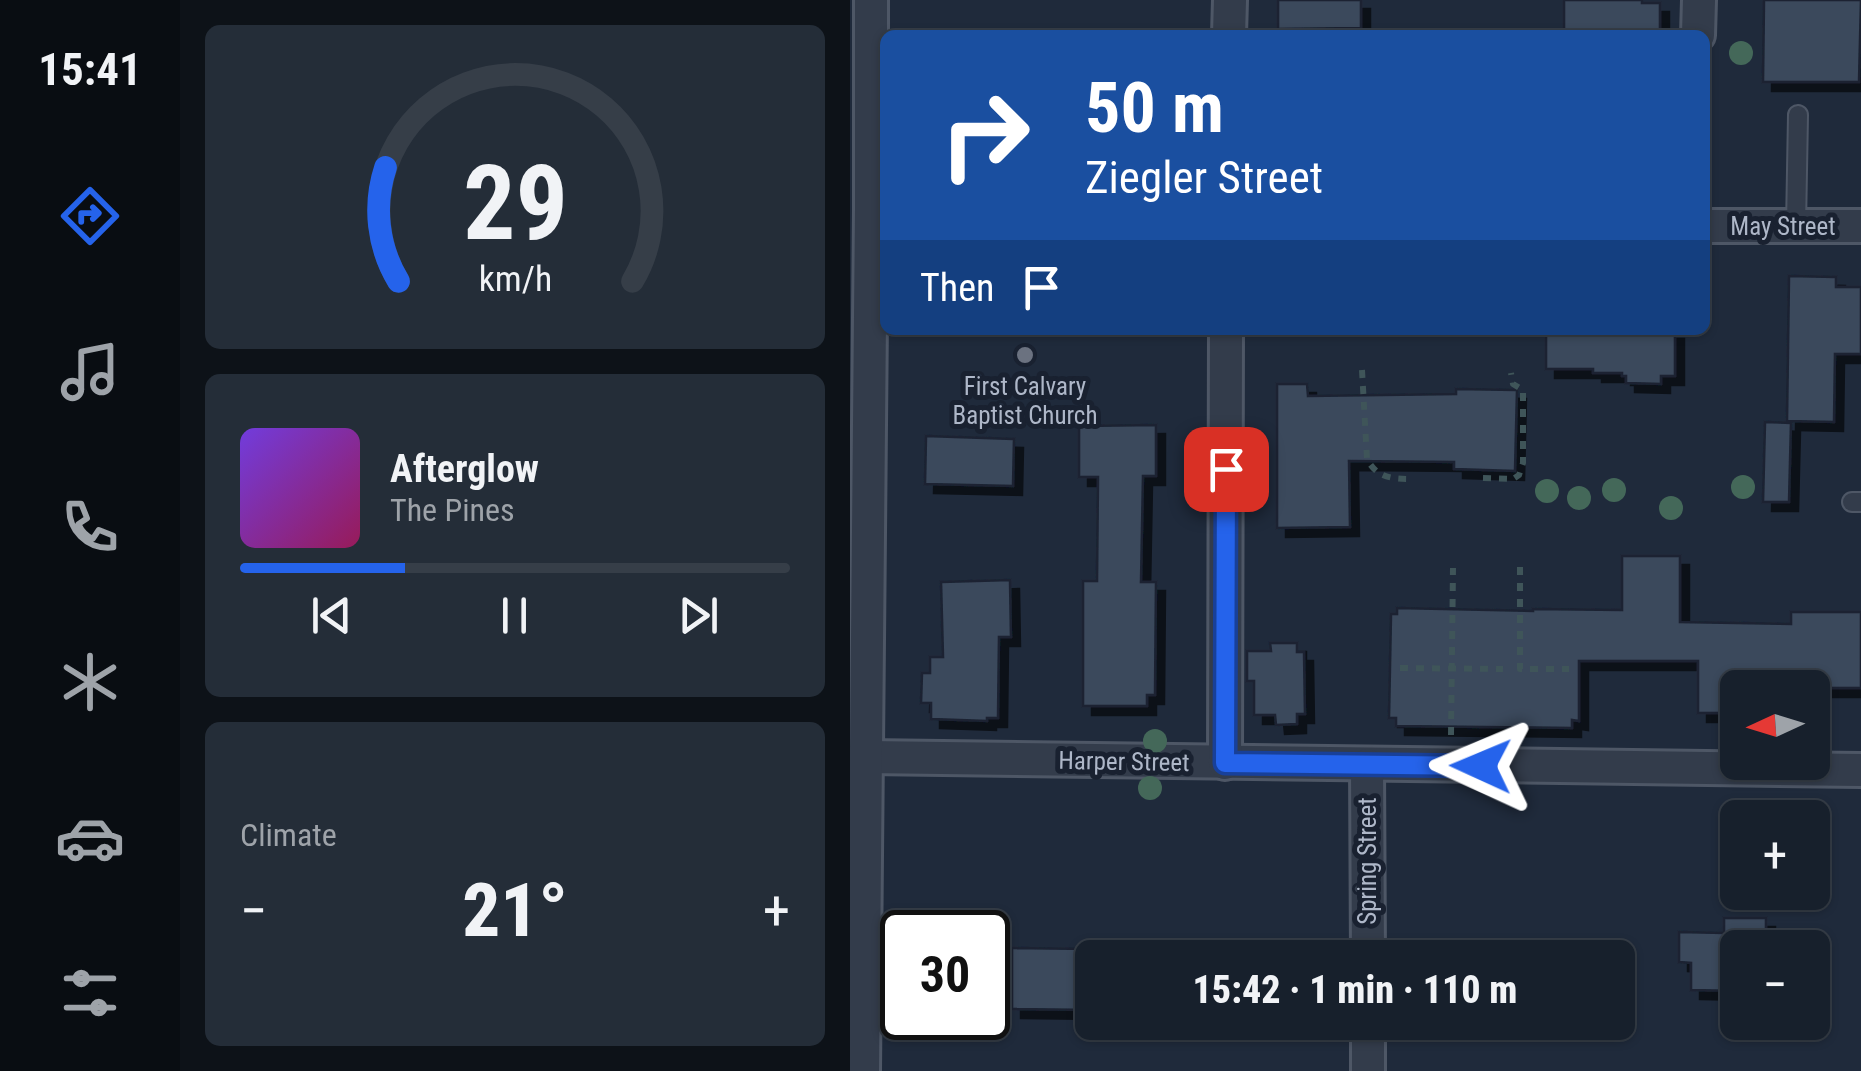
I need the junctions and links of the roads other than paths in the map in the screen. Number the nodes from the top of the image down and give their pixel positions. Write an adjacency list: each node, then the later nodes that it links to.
1 (871, 0): 7 (street)
2 (1230, 0): 4 (street)
3 (1699, 0): 5 (street)
4 (1229, 30)
5 (1698, 30)
6 (1798, 115): 9 (lane)
7 (869, 210): 12 (street)
8 (1710, 226): 9 (street, May Street)
9 (1796, 226): 10 (street, May Street)
10 (1861, 226)
11 (1226, 335): 13 (street)
12 (867, 757): 13 (street, Harper Street); 18 (street)
13 (1225, 763): 14 (street, Harper Street)
14 (1368, 764): 15 (street, Harper Street); 16 (street, Spring Street)
15 (1861, 770)
16 (1368, 940)
17 (1368, 1040): 19 (street)
18 (863, 1071)
19 (1368, 1071)

